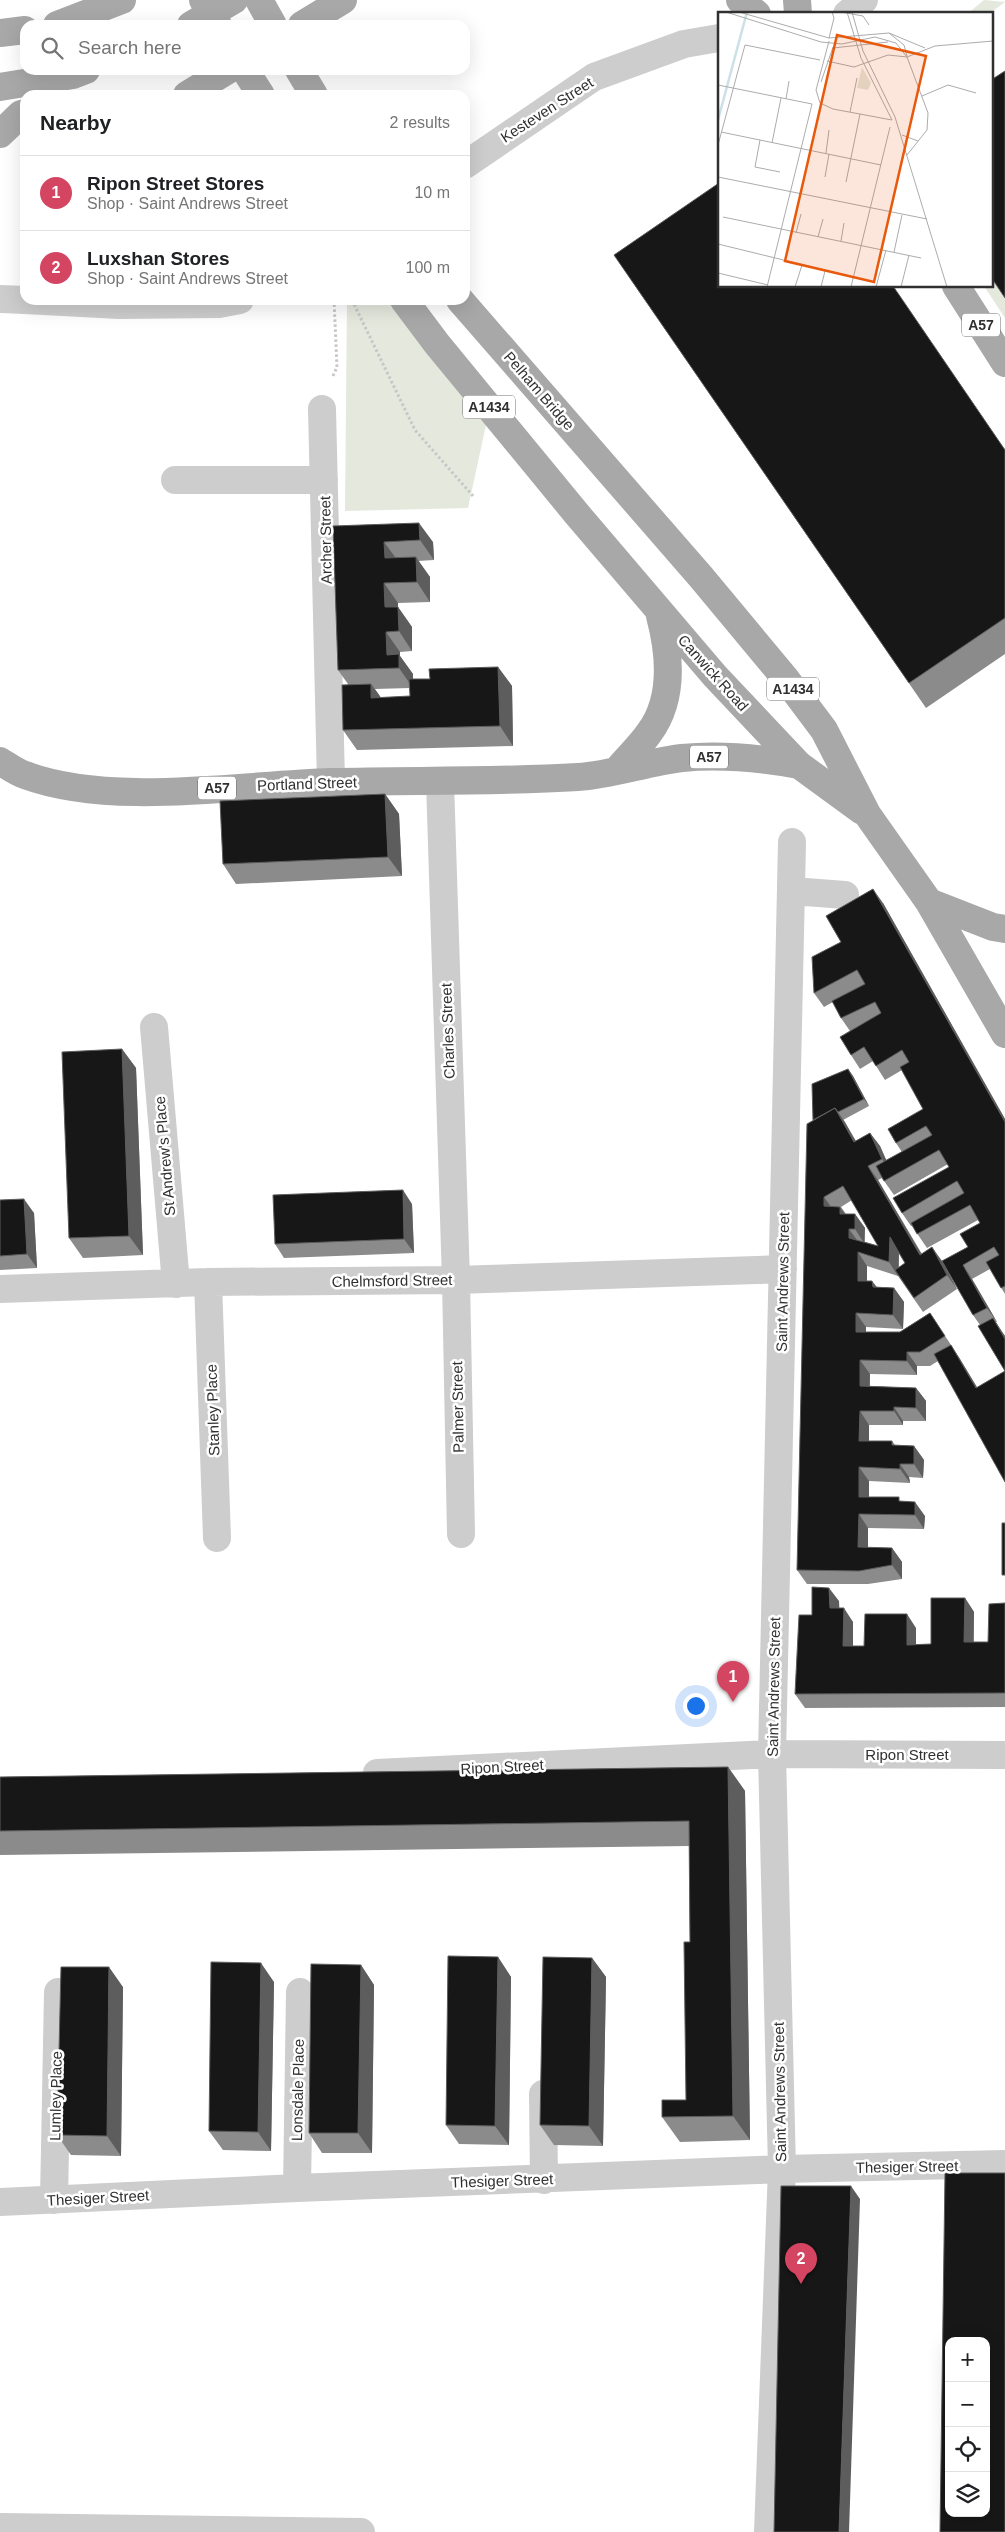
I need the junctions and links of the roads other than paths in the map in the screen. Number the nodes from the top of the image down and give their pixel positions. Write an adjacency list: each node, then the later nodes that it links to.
1 (122, 0): 10 (main road)
2 (203, 0): 12 (main road, bridge)
3 (234, 0): 11 (main road)
4 (259, 0): 13 (main road)
5 (344, 0): 14 (main road)
6 (740, 0): 8 (main road)
7 (864, 0): 9 (street)
8 (755, 12)
9 (849, 12)
10 (69, 20)
11 (200, 20)
12 (215, 20)
13 (270, 20)
14 (310, 20)
15 (20, 31): 16 (main road)
16 (0, 33)
17 (718, 38): 28 (street, Kesteven Street)
18 (73, 75): 22 (main road)
19 (220, 75): 23 (main road)
20 (248, 75): 24 (main road)
21 (302, 75): 25 (main road)
22 (0, 87)
23 (195, 90)
24 (258, 90)
25 (311, 90)
26 (20, 115): 27 (main road)
27 (0, 134)
28 (470, 162)
29 (957, 288): 34 (main road, A57)
30 (0, 299): 31 (street)
31 (20, 300)
32 (408, 305): 39 (main road, Canwick Road / A1434)
33 (464, 305): 38 (main road, Pelham Bridge / A1434)
34 (1005, 363)
35 (322, 409): 37 (street, Archer Street)
36 (175, 480): 37 (street)
37 (324, 480): 43 (street, Archer Street)
38 (618, 481): 45 (main road, Canwick Road / A1434)
39 (659, 614): 41 (main road, Canwick Road / A1434); 42 (main road)
40 (0, 761): 43 (main road, Portland Street / A57)
41 (799, 766): 42 (main road, Portland Street / A57); 45 (main road, Canwick Road / A1434)
42 (618, 769): 44 (main road, Portland Street / A57)
43 (331, 782): 44 (main road, Portland Street / A57)
44 (440, 782): 54 (street, Charles Street)
45 (867, 814): 49 (main road, Canwick Road / A1434)
46 (792, 842): 47 (street, Saint Andrews Street)
47 (792, 891): 48 (street); 53 (street, Saint Andrews Street)
48 (845, 895)
49 (929, 902): 50 (main road); 52 (main road, Canwick Road / A1434)
50 (1005, 929)
51 (154, 1027): 56 (street, St Andrew's Place)
52 (1005, 1034)
53 (783, 1269): 54 (street, Chelmsford Street); 60 (street, Saint Andrews Street)
54 (456, 1280): 55 (street, Chelmsford Street); 58 (street, Palmer Street)
55 (208, 1282): 56 (street, Chelmsford Street); 59 (street, Stanley Place)
56 (176, 1284): 57 (street, Chelmsford Street)
57 (0, 1289)
58 (460, 1534)
59 (217, 1538)
60 (772, 1754): 61 (street, Ripon Street); 62 (street, Ripon Street); 67 (street, Saint Andrews Street)
61 (1005, 1755)
62 (356, 1774)
63 (58, 1992): 70 (street, Lumley Place)
64 (300, 1992): 69 (street, Lonsdale Place)
65 (543, 2070): 68 (street)
66 (1005, 2164): 67 (street, Thesiger Street)
67 (782, 2169): 68 (street, Thesiger Street); 75 (street, Saint Andrews Street)
68 (544, 2180): 69 (street, Thesiger Street)
69 (297, 2188): 70 (street, Thesiger Street)
70 (54, 2200): 71 (street, Thesiger Street)
71 (0, 2202)
72 (0, 2527): 73 (street)
73 (188, 2531): 74 (street)
74 (361, 2532)
75 (768, 2532)

